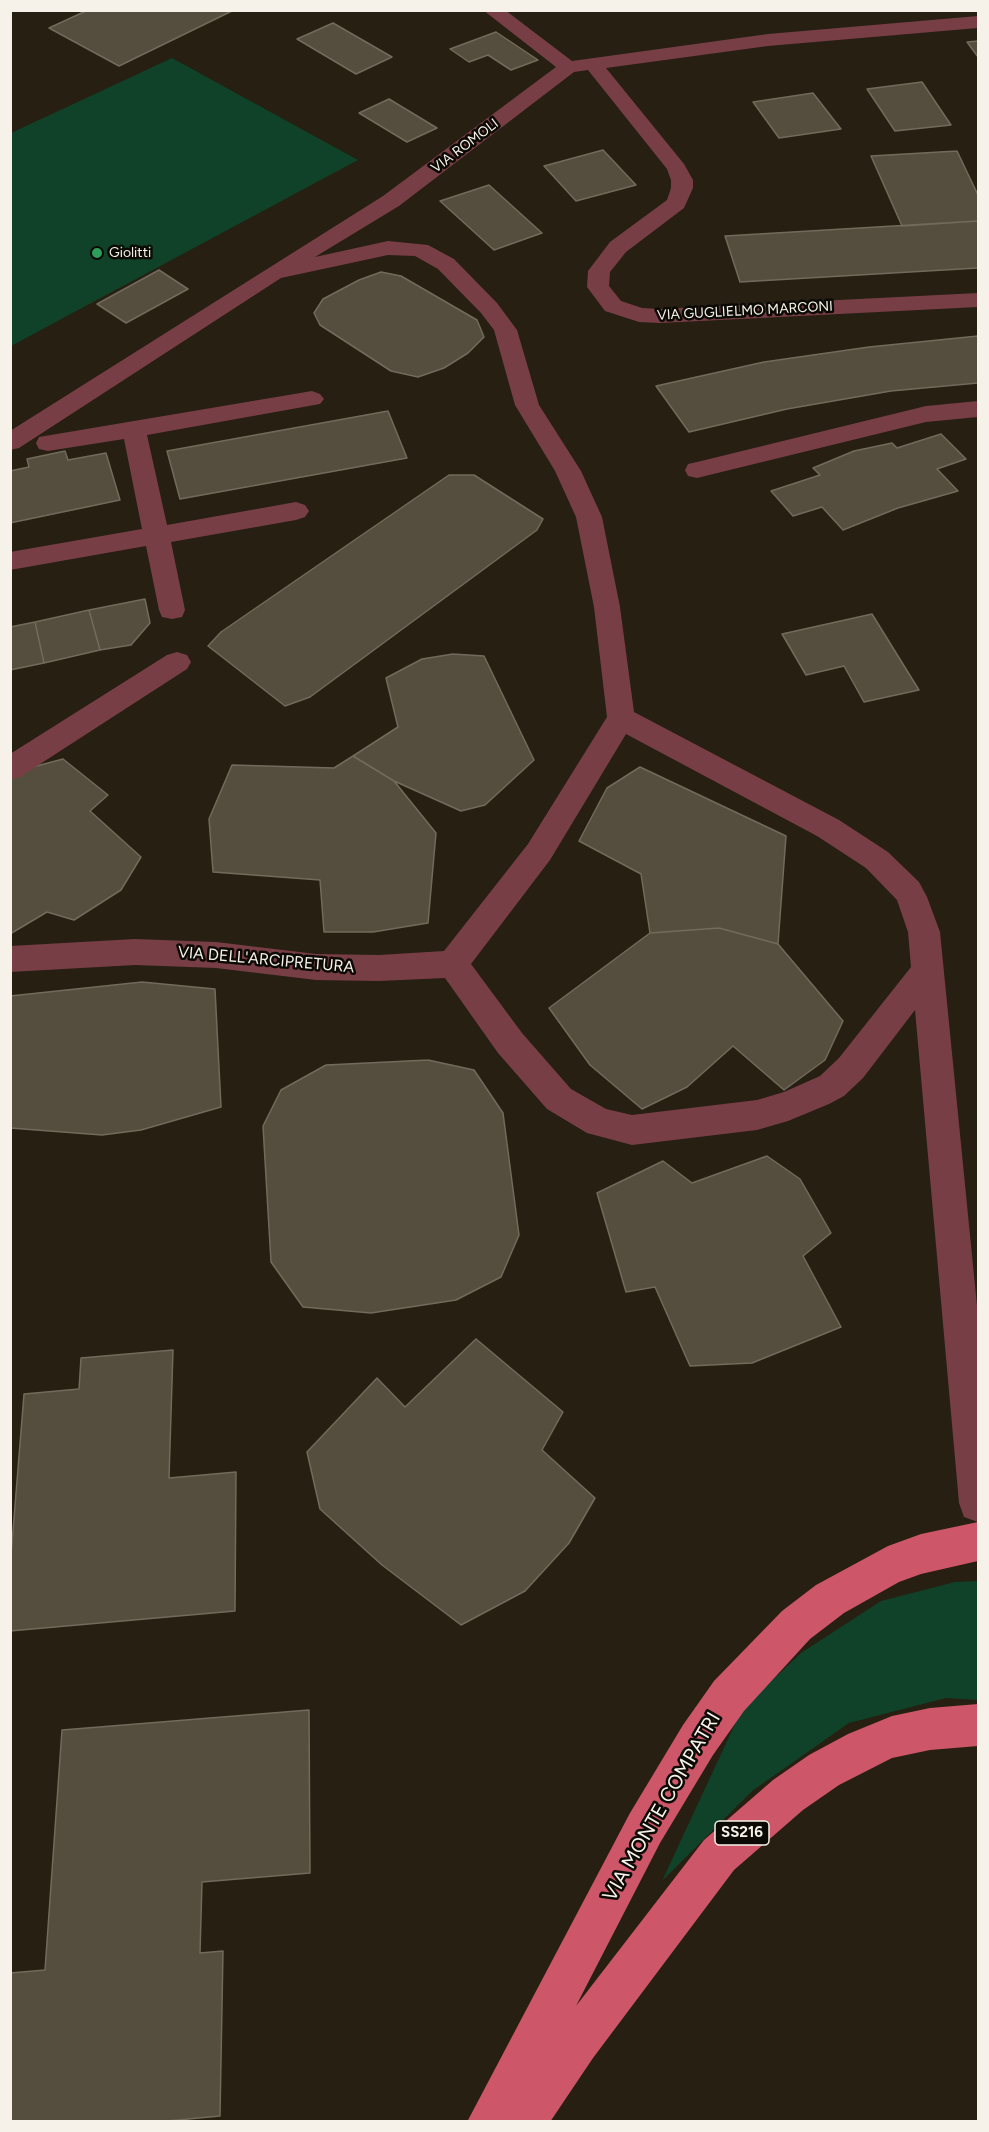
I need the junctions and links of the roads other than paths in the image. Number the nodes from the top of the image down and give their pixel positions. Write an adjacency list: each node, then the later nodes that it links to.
1 (492, 10): 4 (street)
2 (978, 22): 3 (street, VIA ROMOLI)
3 (593, 64): 4 (street, VIA ROMOLI); 6 (street, VIA GUGLIELMO MARCONI)
4 (568, 68): 5 (street, VIA ROMOLI)
5 (274, 273): 10 (street, VIA ROMOLI); 18 (street)
6 (978, 300)
7 (312, 399): 9 (street)
8 (978, 409): 12 (street)
9 (134, 429): 11 (street); 14 (street)
10 (10, 442)
11 (48, 442)
12 (697, 470)
13 (296, 511): 14 (street)
14 (156, 535): 15 (street); 16 (street)
15 (10, 561)
16 (172, 610)
17 (177, 662): 19 (street)
18 (621, 718): 21 (street); 22 (street)
19 (10, 769)
20 (10, 959): 21 (street, VIA DELL'ARCIPRETURA)
21 (453, 964): 22 (street)
22 (927, 971): 23 (street)
23 (978, 1503)
24 (978, 1542): 26 (main road, VIA MONTE COMPATRI)
25 (978, 1725): 27 (main road, SS216)
26 (490, 2121)
27 (522, 2121)

